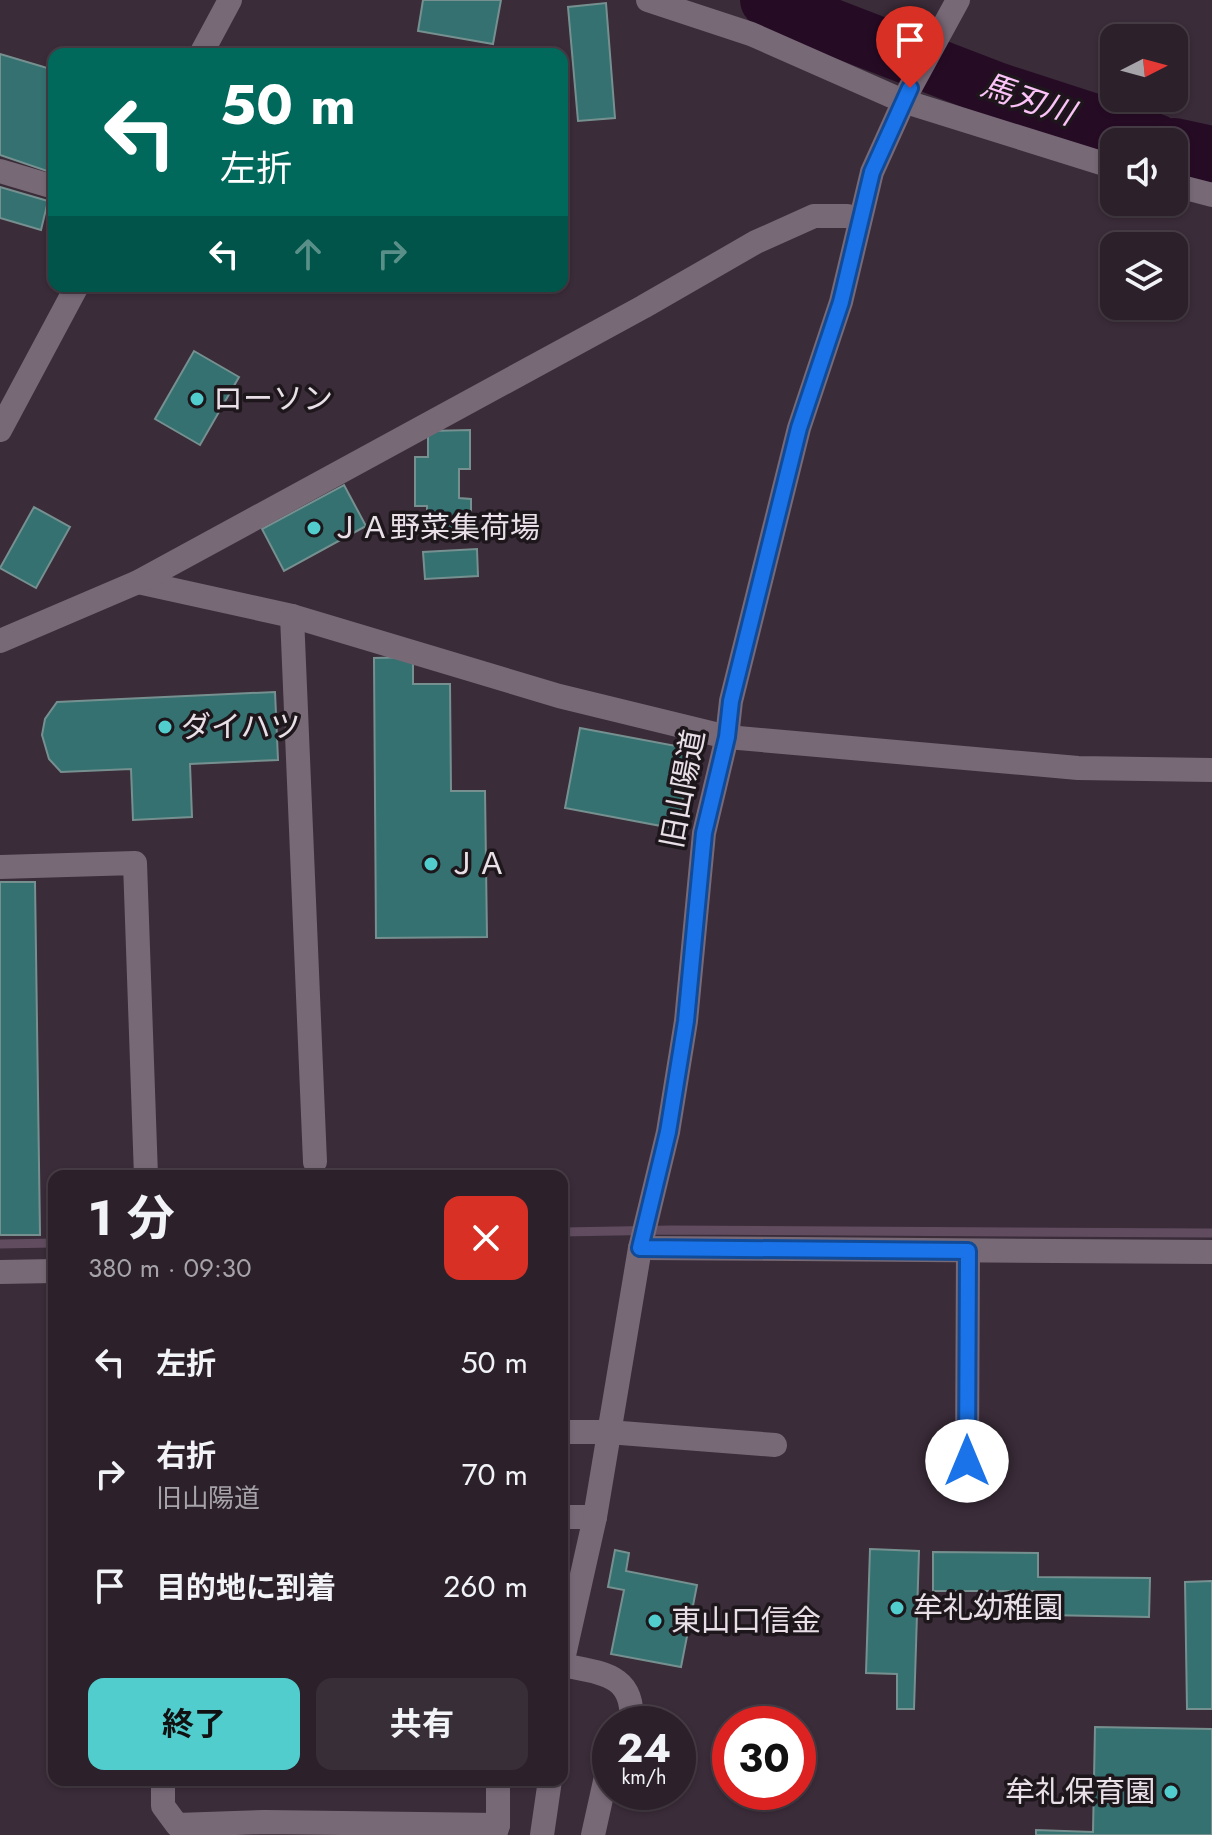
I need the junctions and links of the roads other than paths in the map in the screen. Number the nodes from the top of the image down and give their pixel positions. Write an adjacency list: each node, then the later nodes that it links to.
1 (230, 0): 4 (street)
2 (648, 0): 5 (street)
3 (958, 0): 5 (street, 旧山陽道)
4 (204, 48)
5 (906, 95): 6 (street); 11 (street, 旧山陽道)
6 (1100, 162)
7 (0, 171): 8 (street)
8 (48, 185)
9 (1188, 189): 10 (street)
10 (1212, 195)
11 (860, 219): 14 (street); 17 (street, 旧山陽道)
12 (74, 292): 13 (street)
13 (0, 430)
14 (138, 582): 15 (street); 16 (street)
15 (292, 616): 17 (street); 20 (street)
16 (0, 641)
17 (727, 737): 18 (street); 22 (street, 旧山陽道)
18 (1212, 770)
19 (0, 867): 21 (street)
20 (315, 1162)
21 (146, 1170)
22 (640, 1248): 23 (street); 28 (street, 旧山陽道)
23 (968, 1251): 24 (street); 30 (street)
24 (1212, 1252)
25 (48, 1271): 26 (street)
26 (0, 1272)
27 (568, 1432): 28 (street)
28 (608, 1432): 29 (street); 32 (street, 旧山陽道)
29 (775, 1445)
30 (967, 1461)
31 (568, 1517): 32 (street)
32 (595, 1517): 33 (street, 旧山陽道)
33 (568, 1638)
34 (568, 1666): 35 (street)
35 (631, 1706)
36 (163, 1786): 40 (street)
37 (498, 1786): 40 (street)
38 (549, 1786): 41 (street)
39 (599, 1810): 42 (street)
40 (497, 1830)
41 (542, 1835)
42 (593, 1835)

